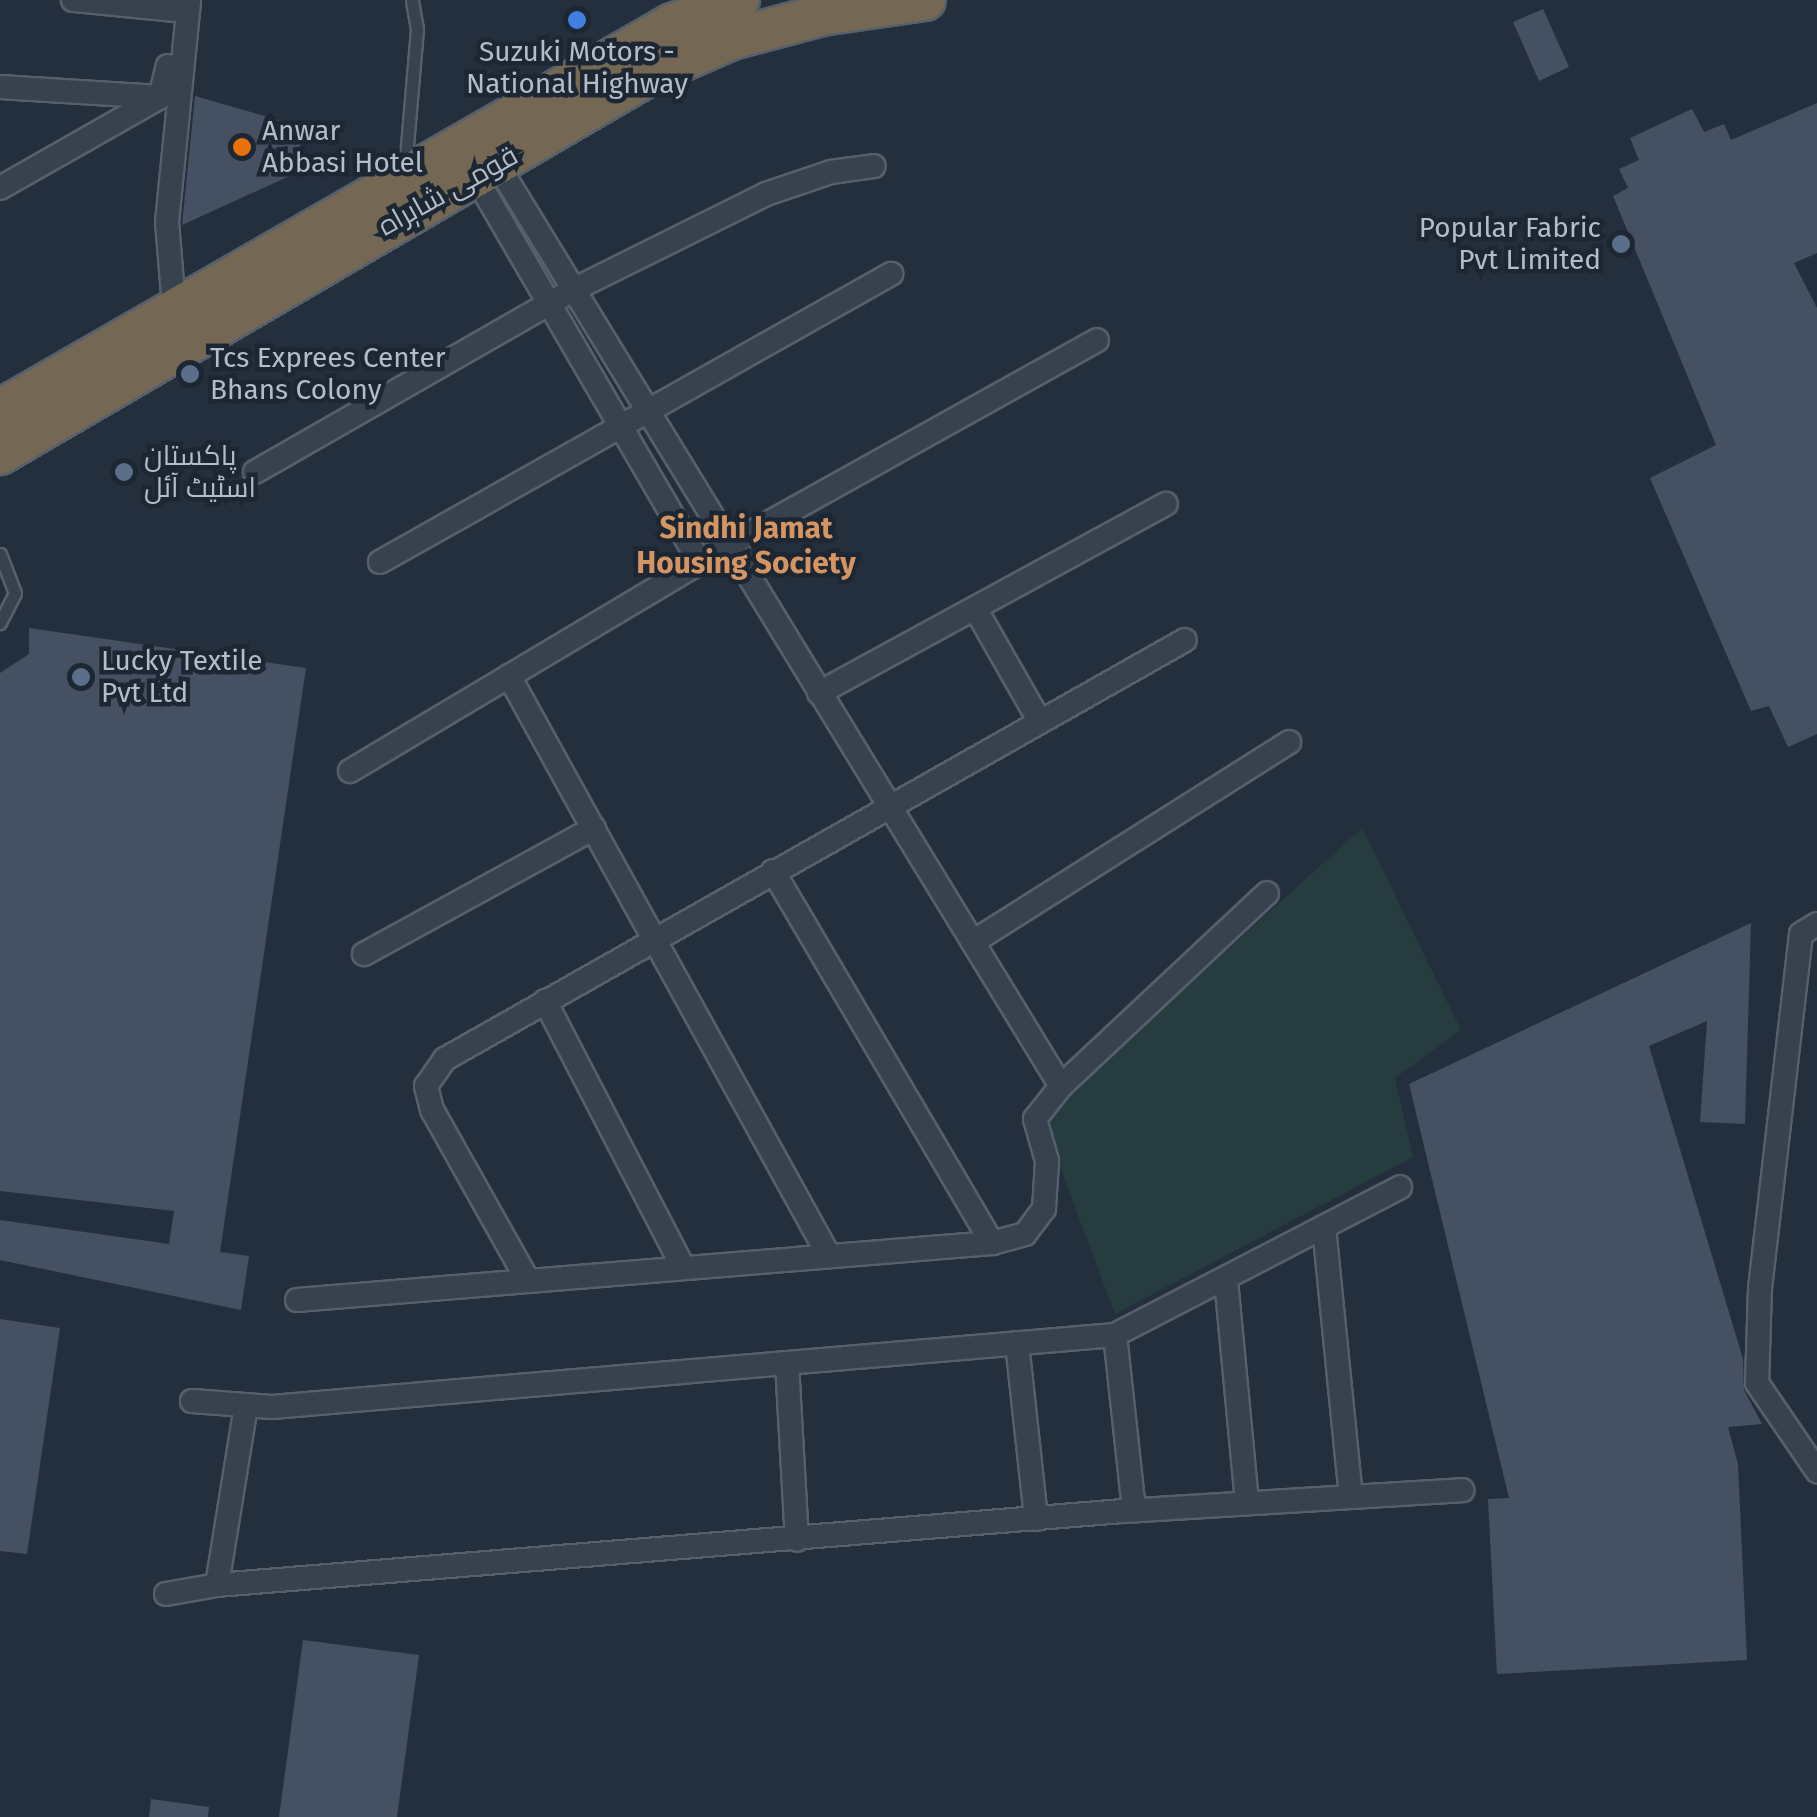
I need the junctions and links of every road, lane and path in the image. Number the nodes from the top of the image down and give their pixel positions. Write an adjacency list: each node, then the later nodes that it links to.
1 (74, 0): 5 (street)
2 (412, 0): 10 (lane)
3 (739, 0): 10 (highway, قومی شاہراہ)
4 (925, 0): 9 (highway, قومی شاہراہ)
5 (180, 3): 7 (street); 15 (street)
6 (0, 87): 7 (street)
7 (160, 96): 11 (street)
8 (874, 166): 13 (street)
9 (486, 170): 13 (street); 14 (street); 20 (highway, قومی شاہراہ)
10 (404, 178): 15 (highway, قومی شاہراہ)
11 (0, 188)
12 (891, 274): 18 (street)
13 (573, 290): 14 (street); 18 (street)
14 (551, 305): 19 (street); 21 (street)
15 (174, 307): 17 (highway, قومی شاہراہ)
16 (1098, 340): 23 (street)
17 (0, 410)
18 (647, 411): 19 (street); 23 (street)
19 (620, 426): 25 (street); 26 (street)
20 (0, 454)
21 (255, 472)
22 (1166, 504): 27 (street)
23 (729, 546): 26 (street); 31 (street)
24 (0, 554): 28 (lane)
25 (380, 562)
26 (700, 563): 30 (street)
27 (975, 608): 31 (street); 32 (street)
28 (0, 623)
29 (1185, 640): 32 (street)
30 (509, 676): 34 (street); 36 (street)
31 (819, 692): 35 (street)
32 (1040, 722): 35 (street)
33 (1289, 742): 41 (street)
34 (350, 771)
35 (889, 806): 37 (street); 41 (street)
36 (594, 828): 40 (street); 42 (street)
37 (773, 871): 40 (street); 47 (street)
38 (1268, 893): 44 (street)
39 (1817, 924): 58 (street)
40 (655, 937): 43 (street); 48 (street)
41 (973, 942): 44 (street)
42 (364, 954)
43 (545, 1001): 49 (street); 50 (street)
44 (1061, 1086): 47 (street)
45 (1400, 1187): 46 (street)
46 (1324, 1227): 51 (street); 60 (street)
47 (992, 1243): 48 (street)
48 (828, 1254): 49 (street)
49 (683, 1267): 50 (street)
50 (527, 1279): 52 (street)
51 (1226, 1280): 53 (street); 61 (street)
52 (297, 1300)
53 (1116, 1335): 54 (street); 62 (street)
54 (1017, 1343): 55 (street); 63 (street)
55 (786, 1363): 57 (street); 64 (street)
56 (192, 1401): 57 (street)
57 (246, 1405): 65 (street)
58 (1817, 1471)
59 (1462, 1490): 60 (street)
60 (1351, 1497): 61 (street)
61 (1247, 1504): 62 (street)
62 (1134, 1510): 63 (street)
63 (1036, 1519): 64 (street)
64 (797, 1540): 65 (street)
65 (217, 1584): 66 (street)
66 (166, 1594)

